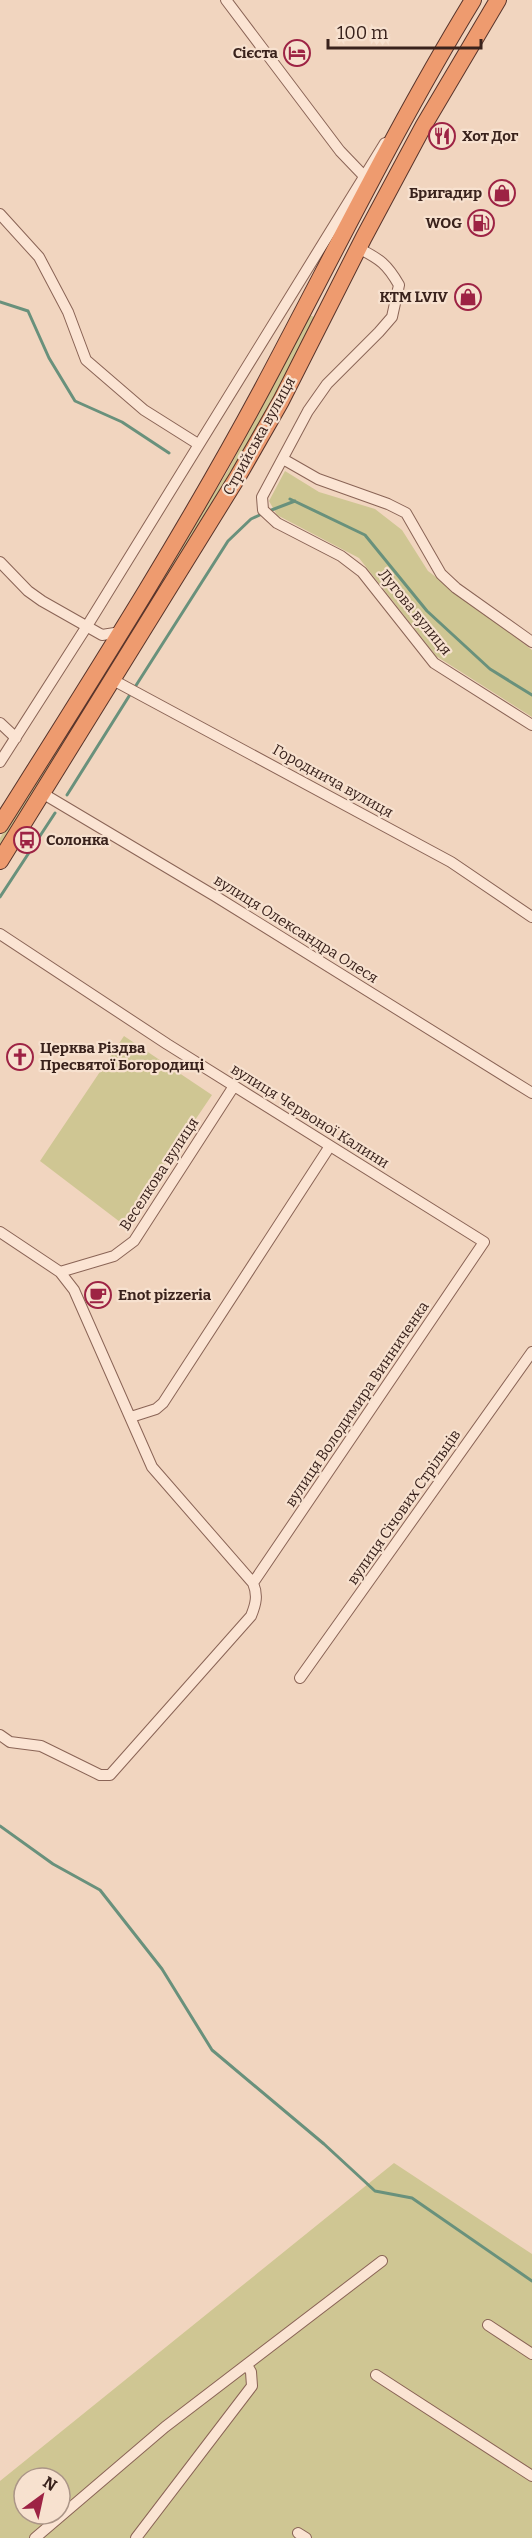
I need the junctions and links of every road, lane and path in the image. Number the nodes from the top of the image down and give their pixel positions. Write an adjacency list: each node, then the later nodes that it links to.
1 (473, 0): 4 (highway, Стрийська вулиця)
2 (498, 0): 7 (highway, Стрийська вулиця)
3 (228, 1): 5 (street)
4 (394, 139): 5 (street); 12 (highway, Стрийська вулиця)
5 (363, 175): 8 (street)
6 (0, 214): 8 (street)
7 (358, 248): 9 (street, Лугова вулиця); 15 (highway, Стрийська вулиця)
8 (198, 444): 11 (street)
9 (283, 459): 13 (street); 17 (street, Лугова вулиця)
10 (0, 562): 11 (street)
11 (91, 628): 12 (street); 14 (street); 18 (street)
12 (122, 632): 14 (highway, Стрийська вулиця)
13 (532, 642)
14 (103, 662): 21 (highway, Стрийська вулиця)
15 (113, 681): 20 (highway, Стрийська вулиця); 23 (street, Городнича вулиця)
16 (0, 723): 18 (street)
17 (532, 725)
18 (16, 738): 19 (street)
19 (0, 762)
20 (42, 793): 22 (highway, Стрийська вулиця); 26 (street, вулиця Олександра Олеся)
21 (0, 825)
22 (0, 861)
23 (532, 917)
24 (0, 934): 25 (street, вулиця Червоної Калини)
25 (234, 1086): 27 (street, вулиця Червоної Калини); 30 (street, Веселкова вулиця)
26 (532, 1093)
27 (330, 1146): 29 (street, вулиця Червоної Калини); 32 (street)
28 (0, 1232): 30 (street)
29 (484, 1242): 33 (street, вулиця Володимира Винниченка)
30 (60, 1272): 32 (street)
31 (532, 1352): 34 (street, вулиця Січових Стрільців)
32 (131, 1417): 33 (street)
33 (253, 1583): 35 (street)
34 (300, 1678)
35 (0, 1735)
36 (382, 2261): 39 (street)
37 (488, 2325): 38 (street)
38 (532, 2354)
39 (247, 2364): 42 (street); 43 (street)
40 (376, 2375): 41 (street)
41 (532, 2476)
42 (35, 2538)
43 (136, 2538)

